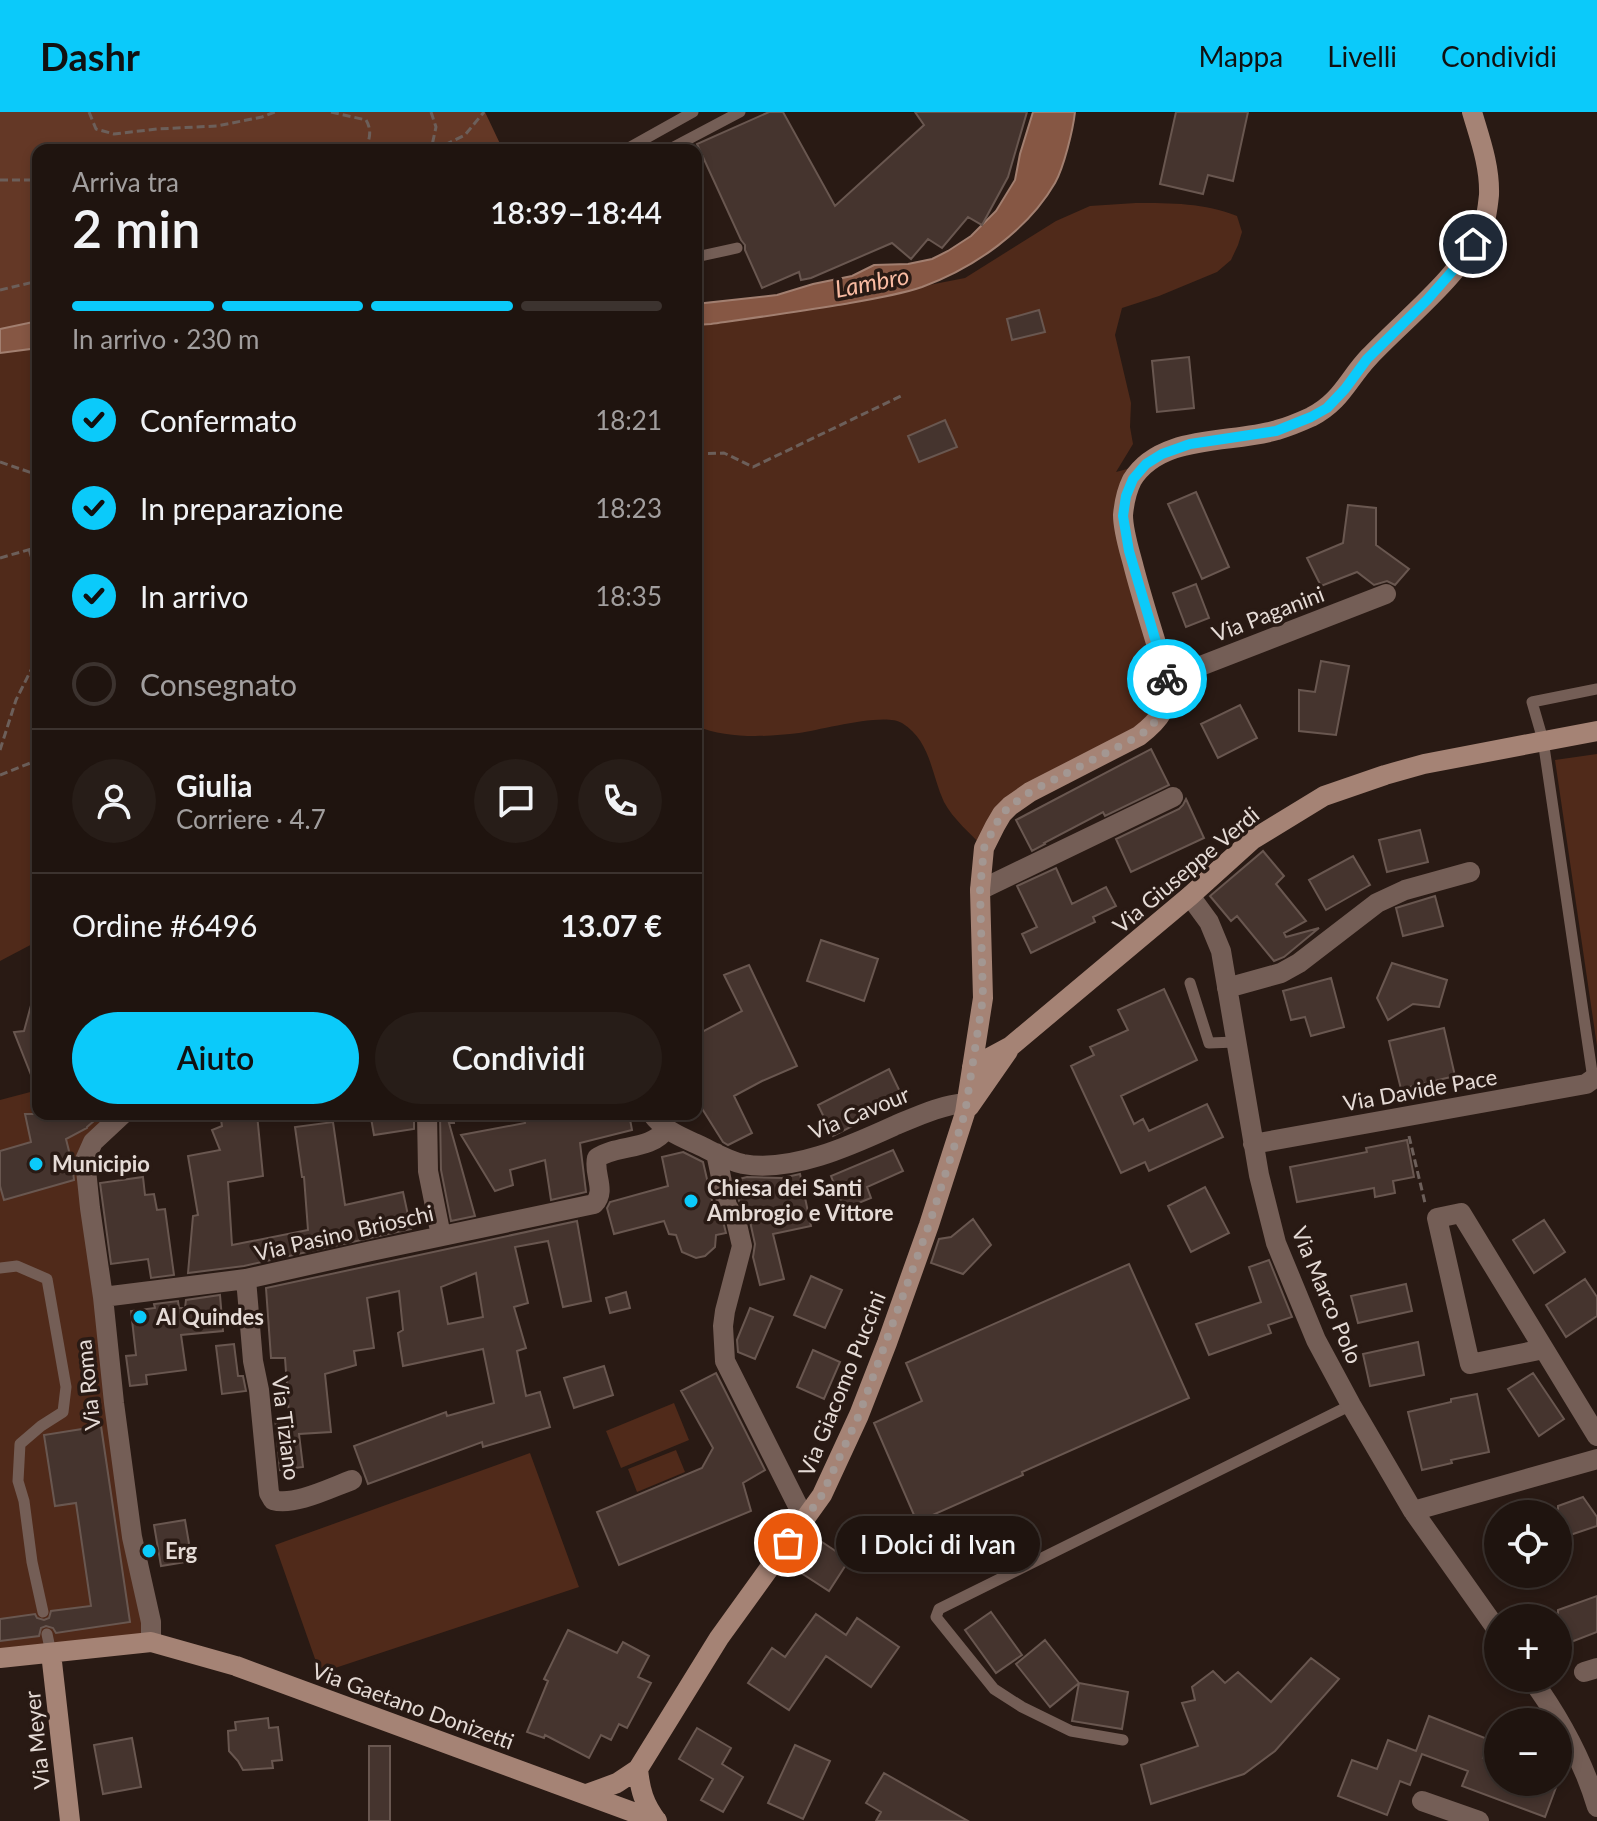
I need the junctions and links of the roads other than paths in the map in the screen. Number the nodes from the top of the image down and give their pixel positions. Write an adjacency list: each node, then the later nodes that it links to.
1 (693, 112): 4 (lane)
2 (740, 112): 5 (lane)
3 (1472, 112): 9 (street)
4 (636, 144)
5 (679, 144)
6 (737, 248): 7 (lane)
7 (702, 256)
8 (1386, 594): 9 (street, Via Paganini)
9 (1167, 679): 15 (street, Via Giacomo Puccini)
10 (1597, 689): 12 (lane)
11 (1597, 731): 12 (street, Via Giuseppe Verdi)
12 (1543, 740): 16 (street, Via Giuseppe Verdi); 22 (lane)
13 (1173, 797): 15 (street)
14 (1470, 872): 18 (street)
15 (980, 890): 21 (street, Via Giacomo Puccini)
16 (1190, 896): 18 (street, Via Marco Polo); 20 (street, Via Giuseppe Verdi)
17 (1190, 983): 19 (lane)
18 (1227, 988): 19 (street, Via Marco Polo)
19 (1236, 1042): 27 (street, Via Marco Polo)
20 (1011, 1046): 21 (street, Via Giuseppe Verdi); 23 (street)
21 (972, 1067): 23 (street, Via Giacomo Puccini)
22 (1593, 1079): 27 (street, Via Davide Pace)
23 (966, 1108): 28 (street, Via Cavour); 39 (street, Via Giacomo Puccini)
24 (116, 1120): 32 (street, Via Roma)
25 (427, 1120): 29 (street)
26 (666, 1126): 28 (street, Via Cavour); 29 (street, Via Pasino Brioschi)
27 (1253, 1144): 34 (street, Via Marco Polo)
28 (716, 1153): 39 (street)
29 (441, 1236): 31 (street, Via Pasino Brioschi)
30 (0, 1268): 41 (lane)
31 (246, 1279): 32 (street, Via Pasino Brioschi); 37 (street, Via Tiziano)
32 (103, 1297): 42 (street, Via Roma)
33 (1544, 1349): 33 (street); 35 (street)
34 (1351, 1405): 38 (street, Via Marco Polo); 46 (lane)
35 (1597, 1436)
36 (1597, 1459): 38 (street)
37 (352, 1480)
38 (1413, 1511): 40 (street, Via Marco Polo)
39 (805, 1520): 47 (street, Via Giacomo Puccini)
40 (1484, 1611)
41 (43, 1612)
42 (151, 1642): 43 (street); 48 (street, Via Gaetano Donizetti)
43 (49, 1644): 44 (street); 51 (street, Via Meyer)
44 (0, 1658)
45 (1541, 1692): 50 (street)
46 (1123, 1740)
47 (638, 1769): 48 (street, Via Giacomo Puccini); 52 (street)
48 (587, 1794): 52 (street, Via Gaetano Donizetti)
49 (1422, 1801): 53 (street)
50 (1597, 1807)
51 (70, 1821)
52 (657, 1821)
53 (1479, 1821)

